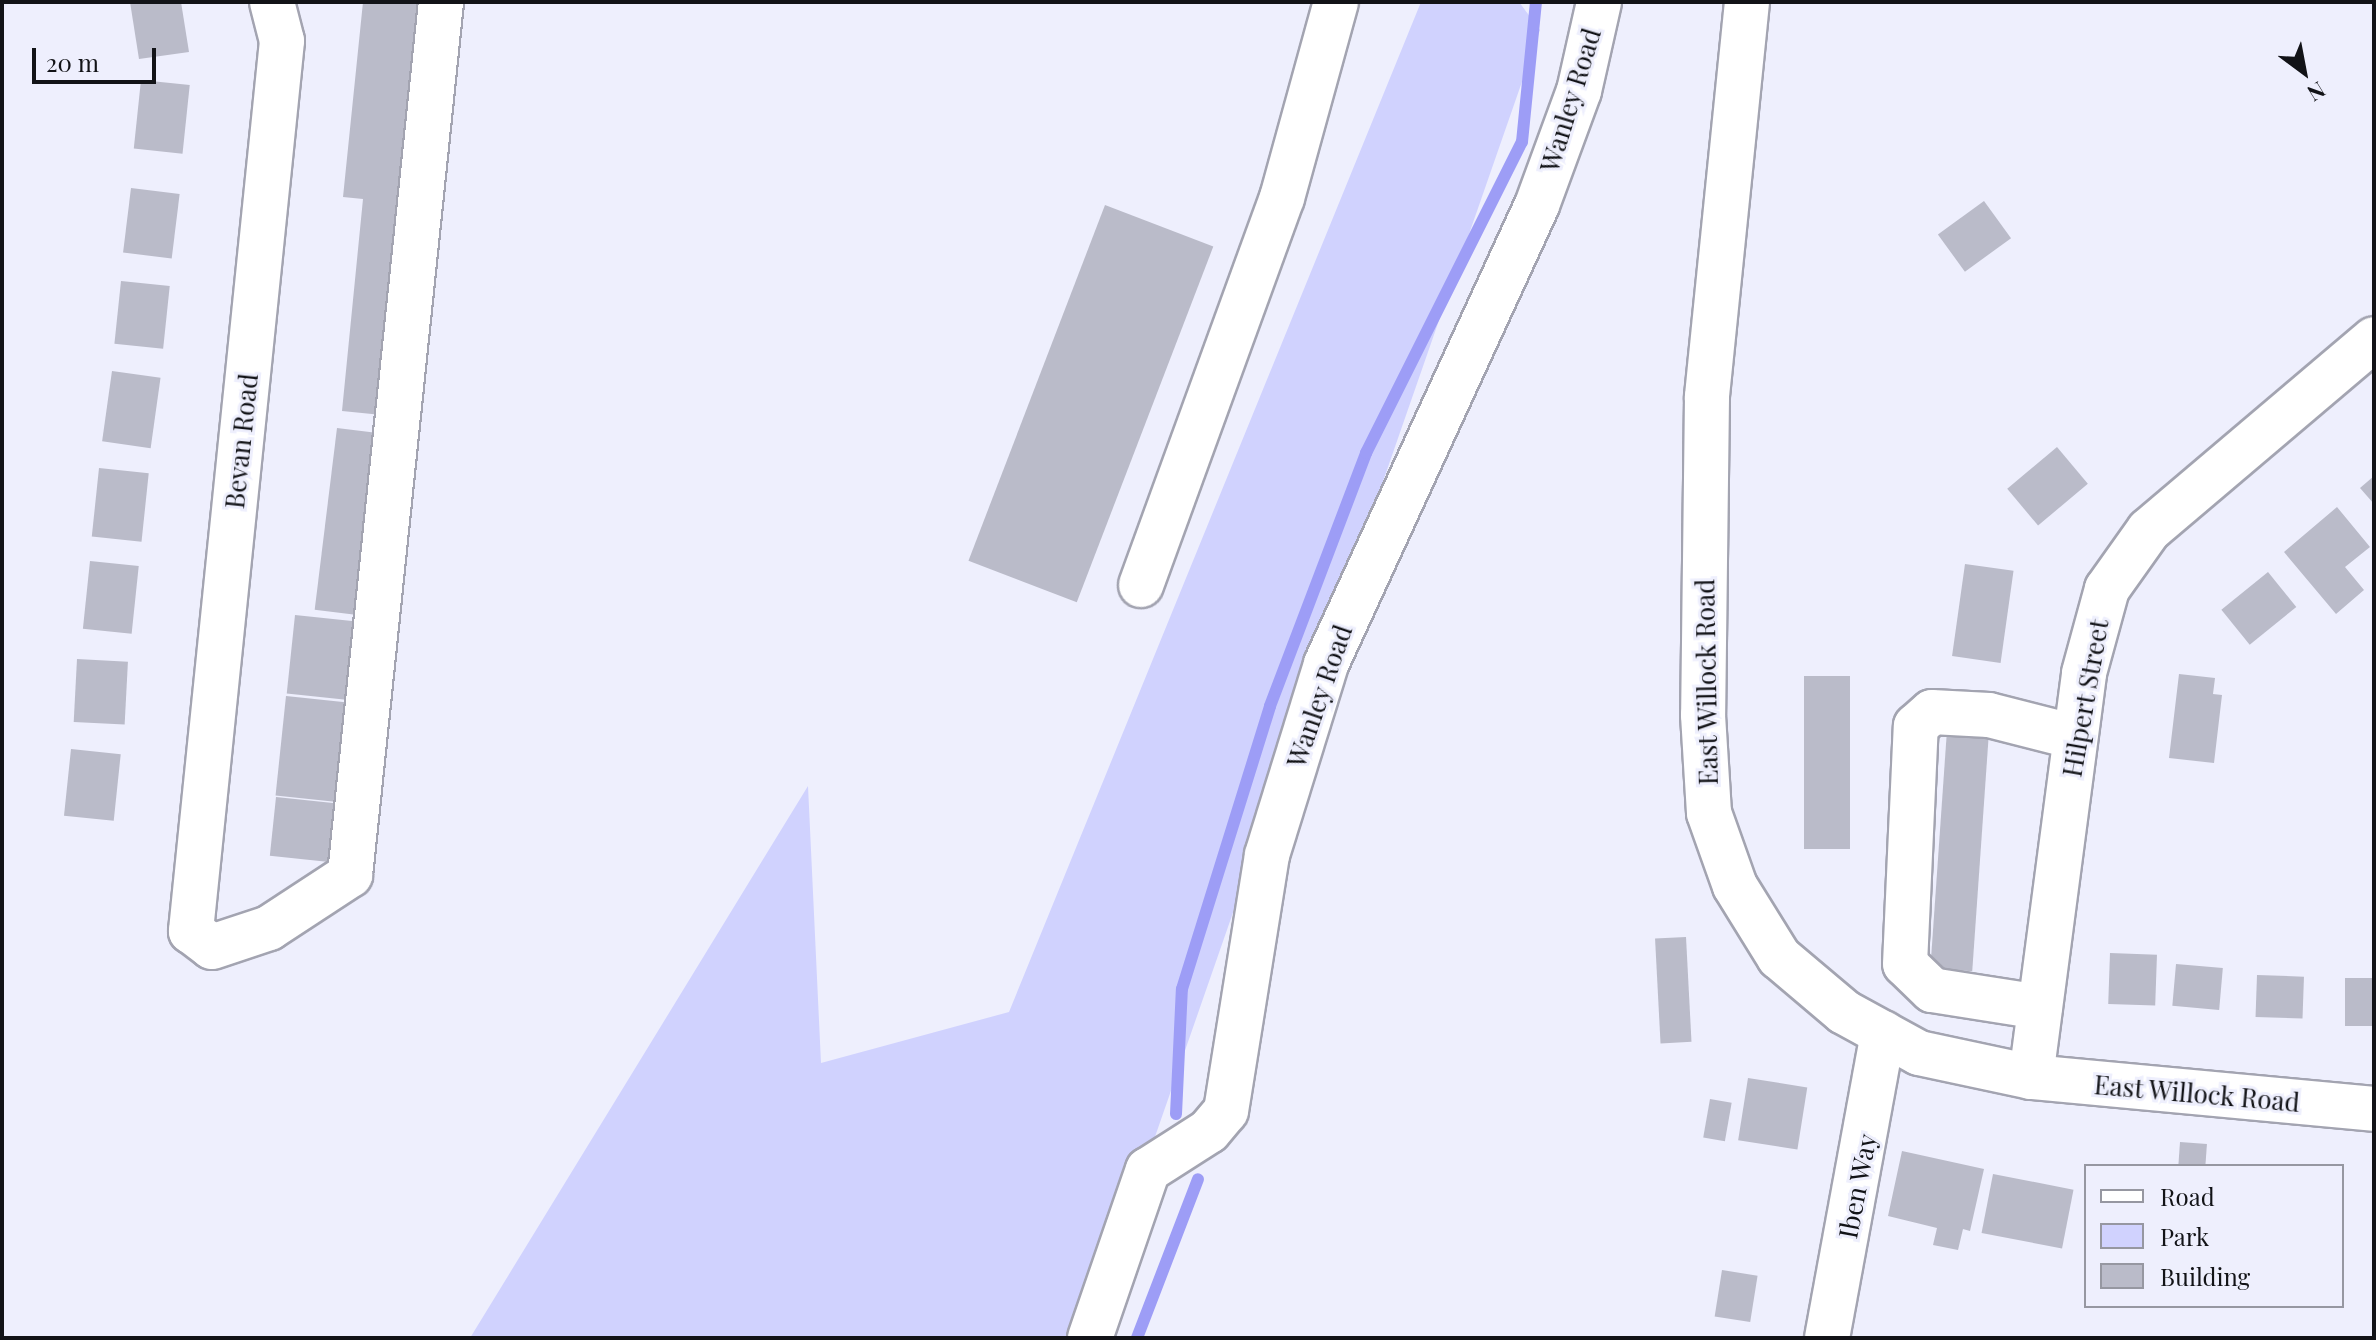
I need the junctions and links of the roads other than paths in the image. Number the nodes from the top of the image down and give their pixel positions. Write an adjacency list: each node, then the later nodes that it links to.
1 (272, 2): 2 (street, Bevan Road)
2 (441, 2)
3 (1336, 2): 7 (street)
4 (1599, 2): 13 (street, Wanley Road)
5 (1747, 2): 10 (street, East Willock Road)
6 (2374, 339): 8 (street, Hilpert Street)
7 (1141, 585)
8 (2075, 737): 9 (street, Hilpert Street); 9 (street)
9 (2040, 1007): 11 (street, Hilpert Street)
10 (1883, 1033): 11 (street, East Willock Road); 14 (street, Iben Way)
11 (2031, 1077): 12 (street, East Willock Road)
12 (2374, 1109)
13 (1090, 1338)
14 (1827, 1338)

